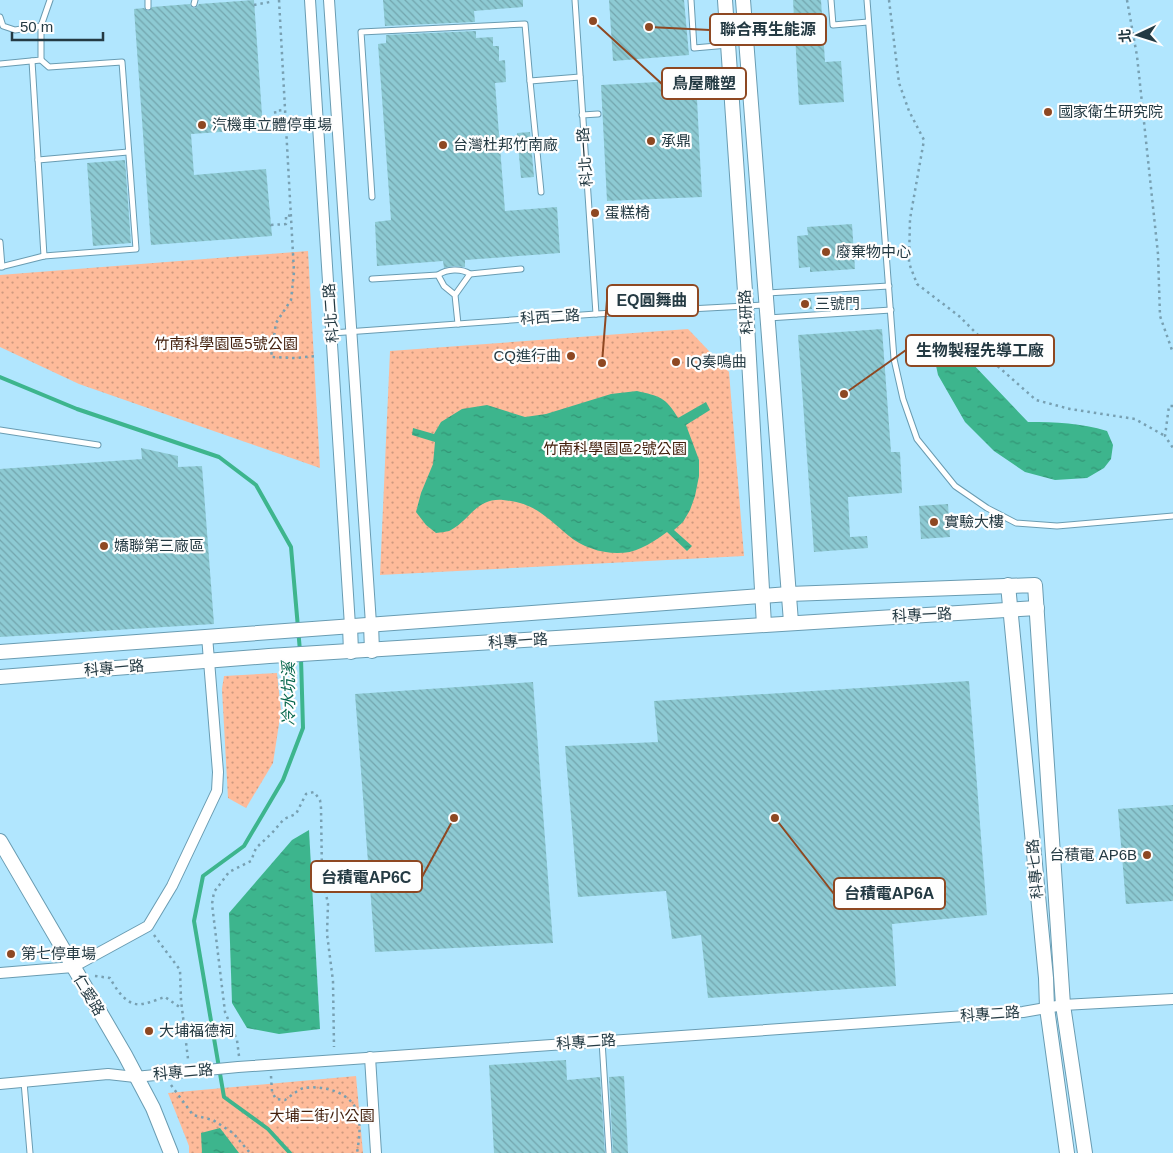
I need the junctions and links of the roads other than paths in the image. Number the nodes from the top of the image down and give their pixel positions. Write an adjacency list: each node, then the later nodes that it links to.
1 (50, 0): 14 (lane)
2 (148, 0): 11 (lane)
3 (310, 0): 42 (street, 科北二路)
4 (329, 0): 41 (street, 科北二路)
5 (575, 0): 19 (lane, 科北一路)
6 (691, 0): 15 (lane)
7 (725, 0): 15 (street, 科研路)
8 (743, 0): 37 (street, 科研路)
9 (831, 0): 13 (lane)
10 (867, 0): 13 (lane)
11 (148, 8)
12 (0, 17): 14 (lane)
13 (868, 22): 34 (lane)
14 (41, 26): 16 (lane)
15 (728, 45): 36 (street, 科研路)
16 (42, 60): 17 (lane); 23 (lane)
17 (32, 61): 18 (lane); 24 (lane)
18 (0, 64)
19 (580, 78): 20 (lane); 22 (lane, 科北一路)
20 (530, 82): 25 (lane); 26 (lane)
21 (598, 114): 22 (lane)
22 (582, 115): 39 (lane, 科北一路)
23 (128, 152): 24 (lane); 28 (lane)
24 (38, 160): 28 (lane)
25 (540, 192)
26 (372, 197)
27 (0, 242): 29 (lane)
28 (44, 256): 29 (lane)
29 (1, 267)
30 (520, 269): 31 (lane)
31 (470, 274): 32 (lane); 35 (lane)
32 (438, 275): 33 (lane); 35 (lane)
33 (372, 279)
34 (889, 286): 37 (lane); 38 (lane)
35 (455, 295): 40 (lane)
36 (746, 306): 37 (lane, 科西二路); 39 (lane, 科西二路); 49 (street, 科研路)
37 (767, 306): 38 (lane); 48 (street, 科研路)
38 (891, 310): 45 (lane)
39 (596, 314): 40 (lane, 科西二路)
40 (458, 324): 41 (lane, 科西二路)
41 (352, 331): 42 (lane, 科西二路); 53 (street, 科北二路)
42 (332, 333): 55 (street, 科北二路)
43 (0, 430): 44 (lane)
44 (98, 446)
45 (1173, 516)
46 (1008, 585): 47 (street, 科專一路); 48 (street, 科專一路); 51 (street, 科專七路)
47 (1036, 585): 50 (street, 科專七路)
48 (789, 594): 49 (street, 科專一路); 52 (street, 科研路)
49 (761, 596): 53 (street, 科專一路); 54 (street, 科研路)
50 (1036, 608): 51 (street, 科專一路); 66 (street, 科專七路)
51 (1011, 610): 52 (street, 科專一路); 67 (street, 科專七路)
52 (791, 622): 54 (street, 科專一路)
53 (371, 624): 55 (street, 科專一路); 57 (street)
54 (764, 625): 57 (street, 科專一路)
55 (350, 626): 56 (street, 科專一路); 59 (street)
56 (207, 636): 58 (street, 科專一路); 60 (street)
57 (372, 650): 59 (street, 科專一路)
58 (0, 652)
59 (351, 652): 60 (street, 科專一路)
60 (208, 661): 61 (street, 科專一路); 63 (street)
61 (0, 677)
62 (0, 841): 63 (street, 仁愛路)
63 (73, 967): 64 (street); 70 (street, 仁愛路)
64 (0, 973)
65 (1173, 999): 66 (street, 科專二路)
66 (1063, 1005): 67 (street, 科專二路); 78 (street, 科專七路)
67 (1047, 1008): 68 (street, 科專二路); 77 (street, 科專七路)
68 (602, 1041): 69 (street, 科專二路); 76 (lane)
69 (370, 1058): 70 (street, 科專二路); 75 (street)
70 (135, 1076): 71 (street, 科專二路); 74 (street, 仁愛路)
71 (24, 1082): 72 (street, 科專二路); 73 (lane)
72 (0, 1084)
73 (30, 1153)
74 (171, 1153)
75 (376, 1153)
76 (609, 1153)
77 (1067, 1153)
78 (1085, 1153)

